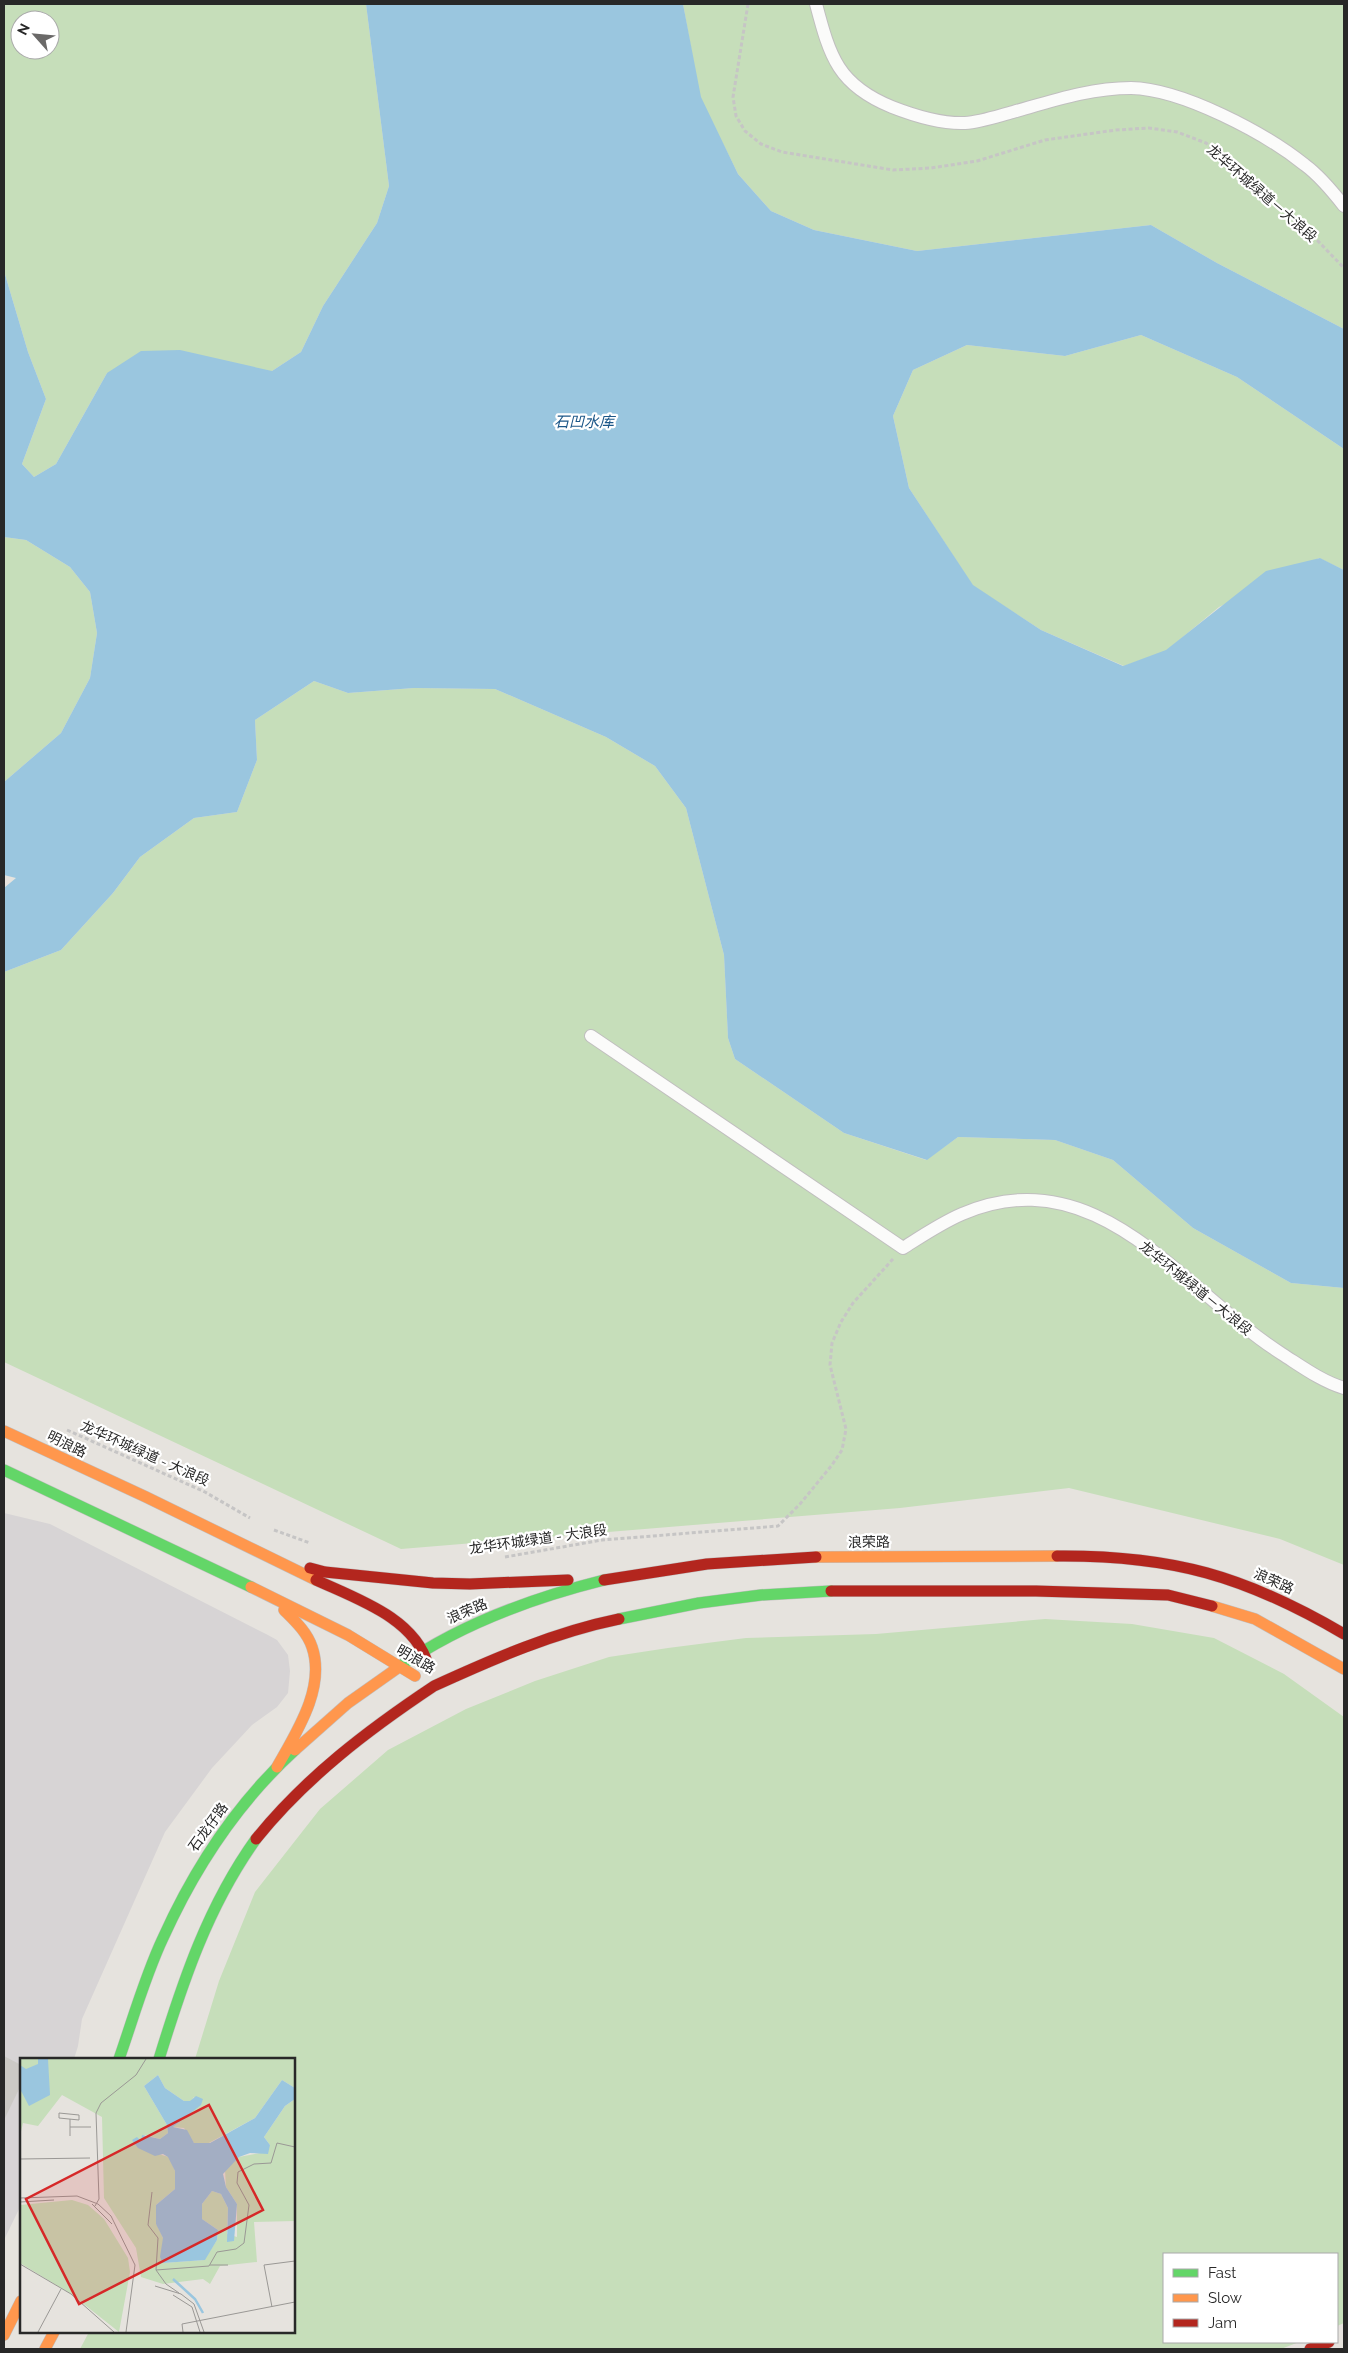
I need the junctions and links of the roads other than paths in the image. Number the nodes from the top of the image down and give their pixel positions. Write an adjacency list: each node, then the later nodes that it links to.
1 (816, 4): 2 (lane)
2 (1344, 206)
3 (591, 1036): 4 (lane, 龙华环城绿道－大浪段)
4 (1344, 1388)
5 (4, 1431): 7 (main road, 明浪路)
6 (4, 1470): 9 (main road, 明浪路)
7 (268, 1556): 8 (main road); 11 (main road, 明浪路)
8 (619, 1576): 10 (main road, 浪荣路); 11 (main road, 浪荣路)
9 (264, 1593): 12 (main road, 明浪路); 15 (main road)
10 (1344, 1634)
11 (424, 1648): 12 (main road, 浪荣路); 14 (main road, 明浪路)
12 (399, 1667): 14 (main road, 明浪路); 15 (main road, 石龙仔路)
13 (1344, 1669): 14 (main road)
14 (434, 1686): 17 (main road)
15 (277, 1767): 16 (main road, 石龙仔路)
16 (119, 2058)
17 (159, 2058)
18 (20, 2303): 20 (main road)
19 (53, 2333): 22 (main road)
20 (4, 2335)
21 (1326, 2343): 23 (main road)
22 (45, 2349)
23 (1310, 2349)

